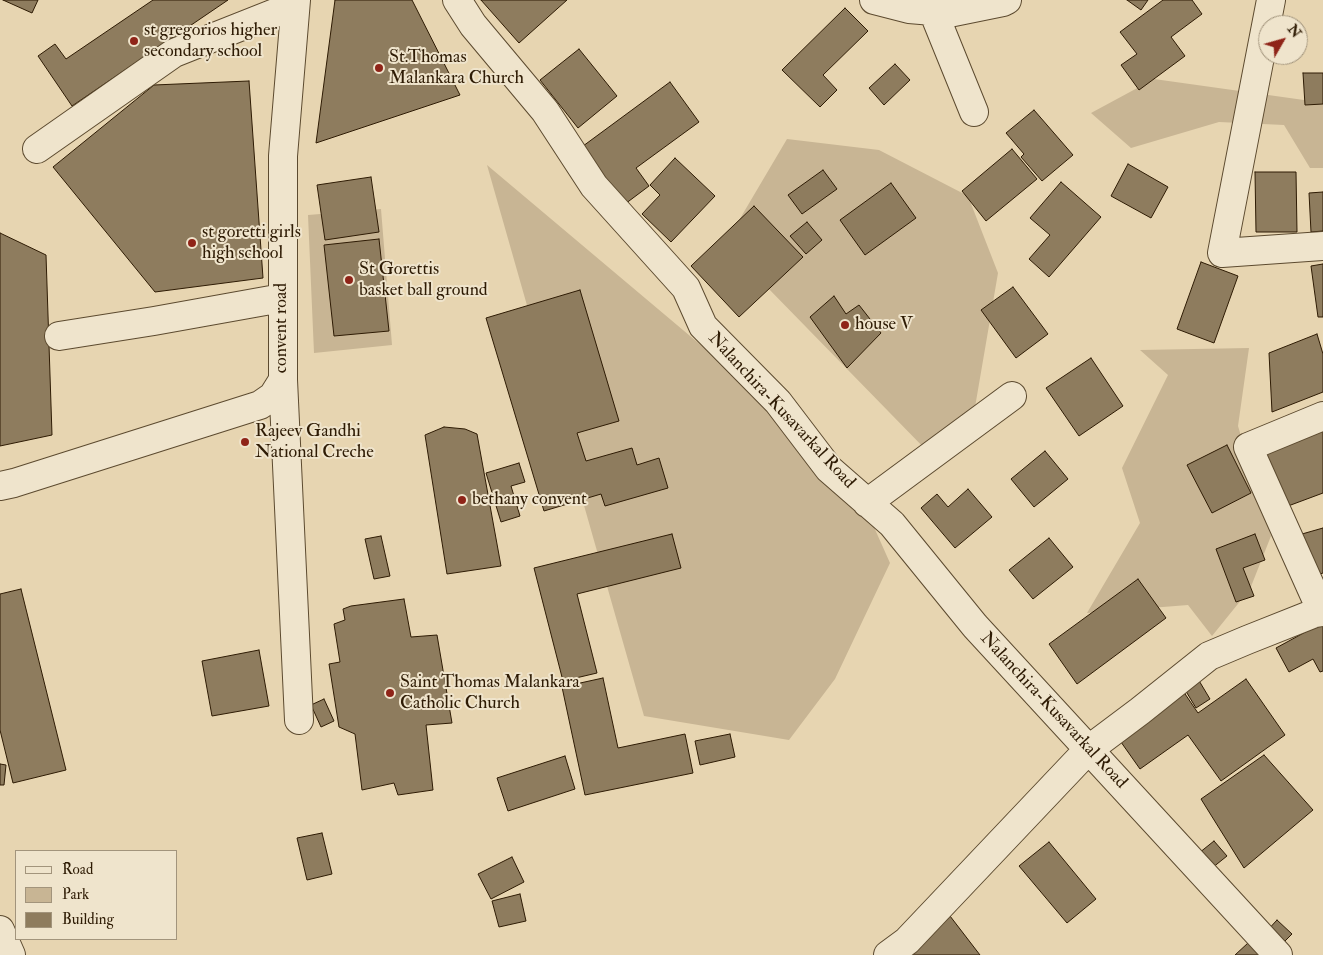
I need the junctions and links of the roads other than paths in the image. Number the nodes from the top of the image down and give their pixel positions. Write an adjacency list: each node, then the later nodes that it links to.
1 (457, 0): 16 (street, Nalanchira-Kusavarkal Road)
2 (874, 0): 6 (street)
3 (1007, 0): 6 (street)
4 (1271, 0): 9 (street)
5 (295, 3): 8 (street); 10 (street, convent road)
6 (939, 13): 7 (street)
7 (974, 112)
8 (37, 149)
9 (1323, 246)
10 (282, 298): 11 (street); 12 (street, convent road)
11 (59, 336)
12 (283, 380): 15 (street, convent road); 18 (street)
13 (1012, 396): 16 (street)
14 (1323, 416): 17 (street)
15 (0, 486)
16 (867, 503): 19 (street, Nalanchira-Kusavarkal Road)
17 (1323, 612): 19 (street)
18 (299, 720)
19 (1088, 750): 22 (street); 23 (street, Nalanchira-Kusavarkal Road)
20 (0, 930): 21 (street)
21 (11, 955)
22 (888, 955)
23 (1278, 955)

